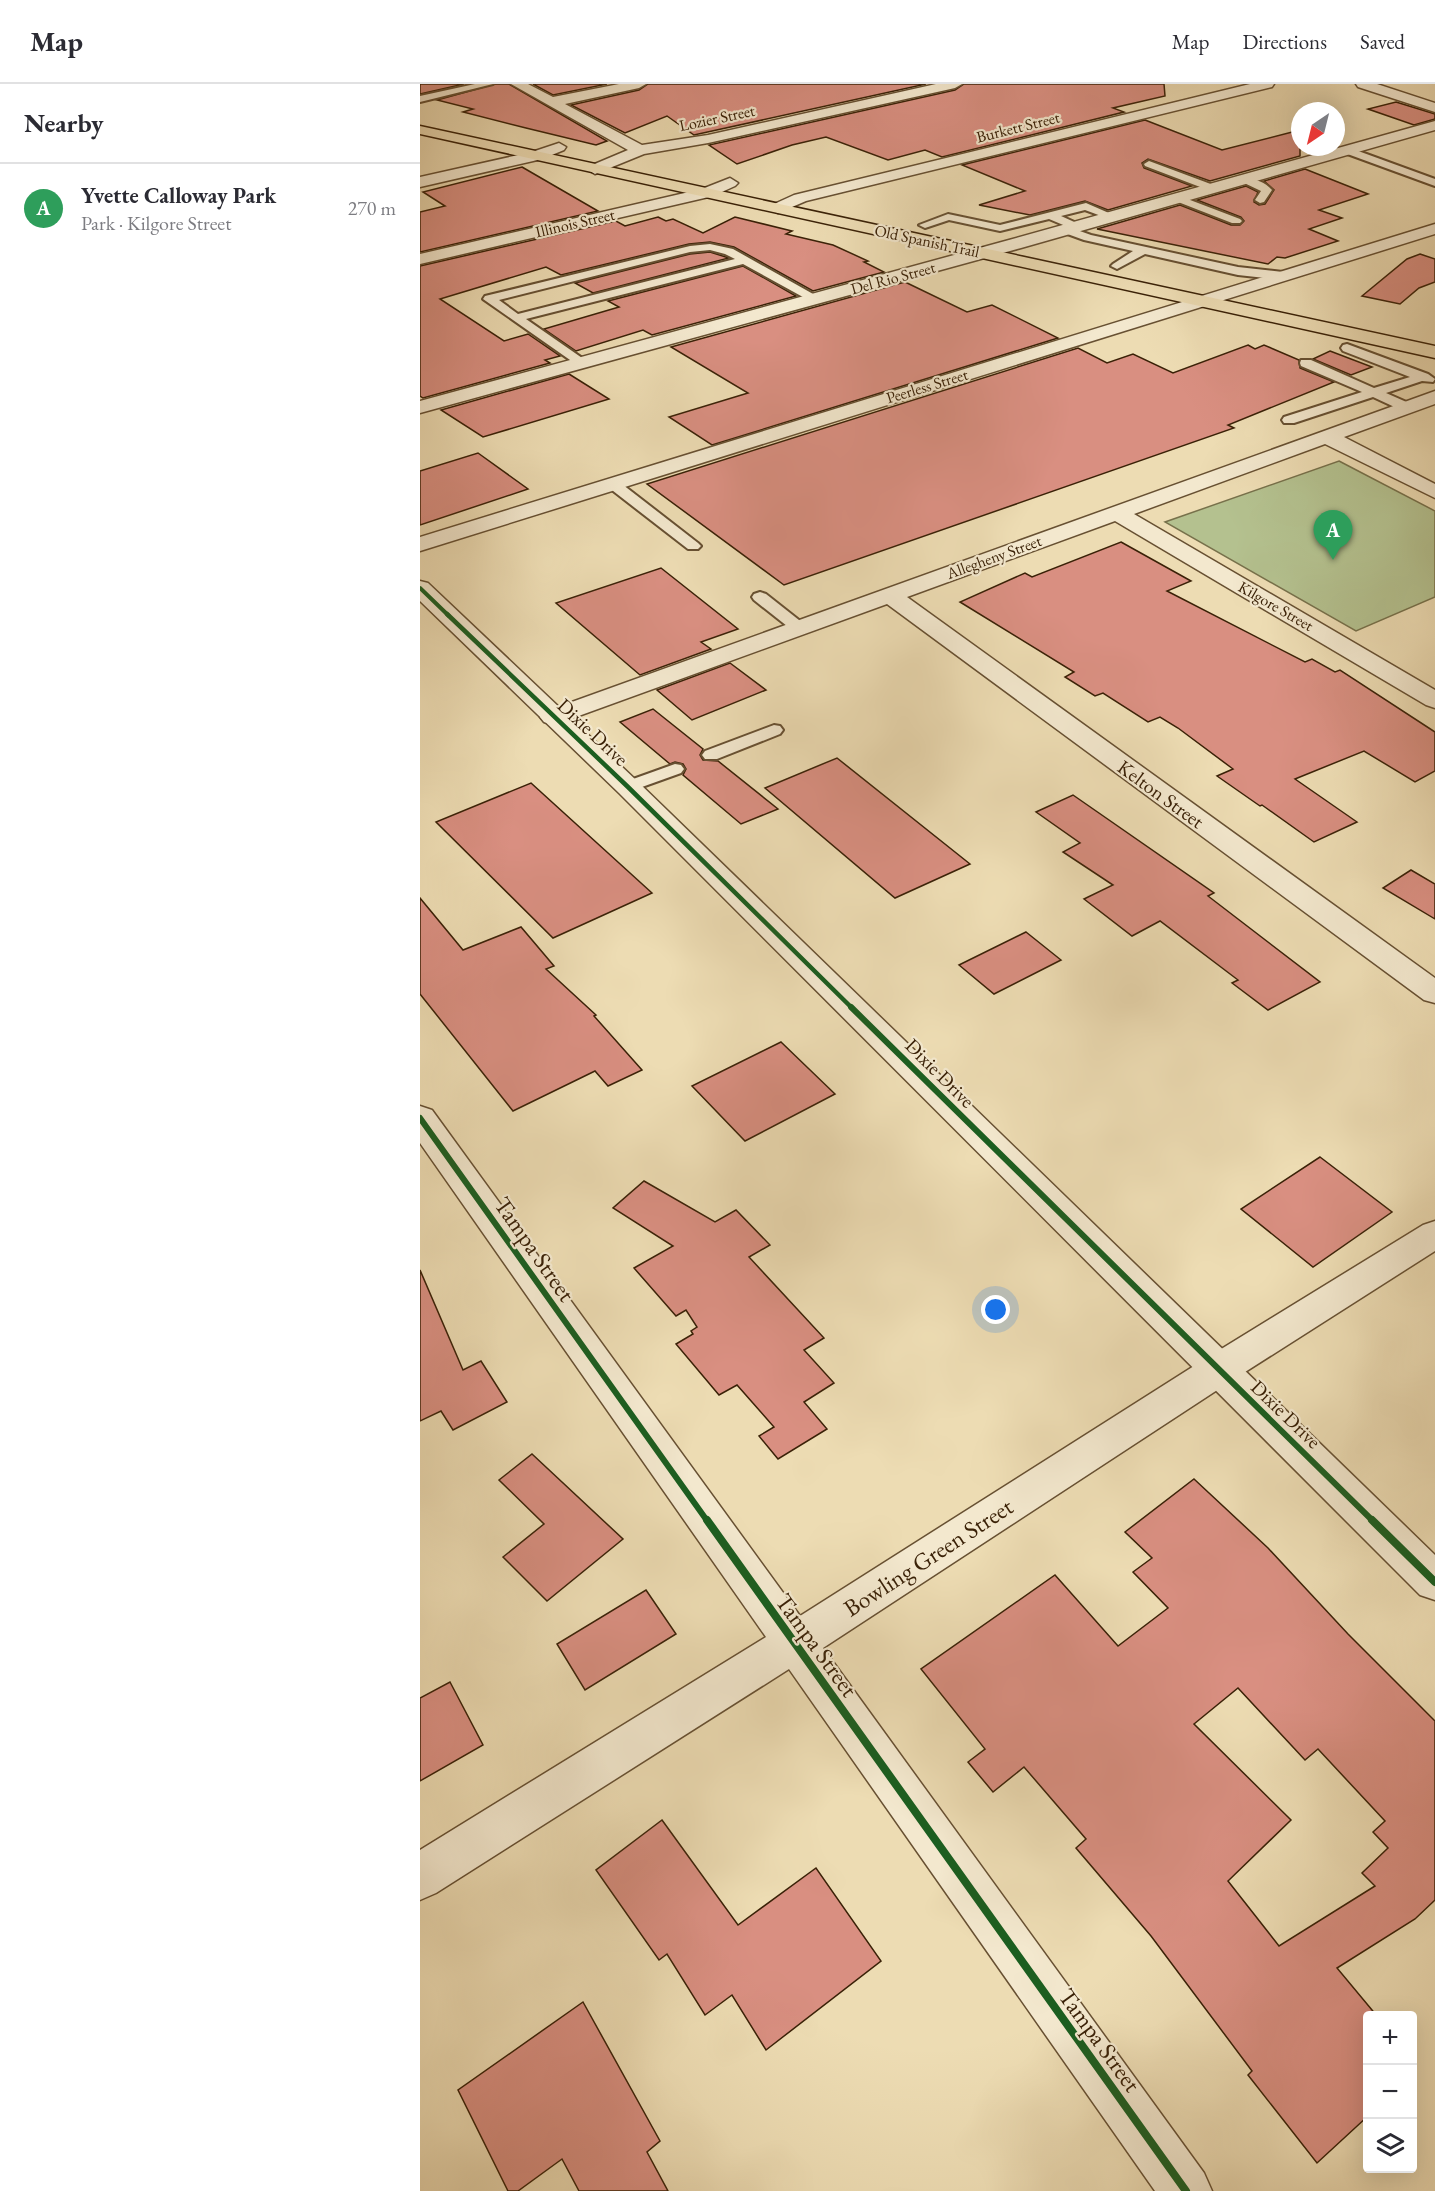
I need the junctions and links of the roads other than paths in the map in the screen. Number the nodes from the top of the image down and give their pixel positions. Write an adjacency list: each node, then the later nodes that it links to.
1 (488, 84): 7 (lane)
2 (518, 84): 8 (street)
3 (639, 84): 8 (street)
4 (955, 84): 14 (street, Lozier Street)
5 (1267, 84): 26 (street, Burkett Street)
6 (1363, 84): 9 (street)
7 (420, 99)
8 (552, 102): 14 (street)
9 (1435, 108)
10 (420, 116): 13 (main road, Old Spanish Trail)
11 (1435, 125): 15 (street, Del Rio Street)
12 (420, 130): 16 (main road, Old Spanish Trail)
13 (559, 147): 16 (street); 17 (main road, Old Spanish Trail)
14 (640, 150): 17 (street, Lozier Street)
15 (1346, 150): 20 (street, Del Rio Street); 23 (lane)
16 (537, 156): 19 (main road, Old Spanish Trail); 21 (street)
17 (617, 159): 19 (street, Lozier Street); 22 (main road, Old Spanish Trail)
18 (1149, 164): 24 (lane)
19 (595, 169): 25 (main road, Old Spanish Trail)
20 (1244, 179): 24 (street, Del Rio Street); 28 (lane)
21 (420, 182)
22 (730, 183): 25 (street, Illinois Street); 26 (main road, Old Spanish Trail)
23 (1435, 183)
24 (1212, 188): 27 (street, Del Rio Street)
25 (707, 193): 29 (main road, Old Spanish Trail); 43 (street, Illinois Street)
26 (800, 198): 29 (street, Burkett Street); 36 (main road, Old Spanish Trail)
27 (1177, 198): 33 (street, Del Rio Street); 34 (lane)
28 (1260, 200)
29 (778, 208): 42 (main road, Old Spanish Trail)
30 (972, 212): 32 (lane)
31 (1050, 215): 33 (lane); 35 (lane); 37 (lane)
32 (948, 217): 35 (lane); 36 (lane)
33 (1112, 217): 37 (street, Del Rio Street)
34 (1236, 221)
35 (988, 224): 39 (lane)
36 (925, 225): 39 (main road, Old Spanish Trail)
37 (1072, 228): 40 (street, Del Rio Street); 41 (lane)
38 (1435, 229): 46 (street, Peerless Street)
39 (964, 234): 40 (main road, Old Spanish Trail)
40 (1015, 244): 42 (street, Del Rio Street); 45 (main road, Old Spanish Trail)
41 (1144, 250): 45 (lane); 46 (lane)
42 (982, 254): 48 (street, Del Rio Street); 49 (main road, Old Spanish Trail)
43 (420, 259)
44 (744, 260): 48 (lane); 50 (lane); 50 (lane)
45 (1117, 266): 47 (main road, Old Spanish Trail)
46 (1283, 276): 47 (street, Peerless Street)
47 (1233, 291): 49 (street, Peerless Street); 51 (main road, Old Spanish Trail)
48 (809, 296): 55 (street, Del Rio Street)
49 (1200, 302): 52 (main road, Old Spanish Trail); 62 (street, Peerless Street)
50 (516, 318): 55 (lane)
51 (1435, 335)
52 (1362, 337): 53 (lane); 54 (main road, Old Spanish Trail)
53 (1337, 352): 56 (lane); 57 (lane)
54 (1435, 352)
55 (580, 363): 58 (street, Del Rio Street)
56 (1374, 393): 57 (lane); 57 (lane); 59 (lane)
57 (1427, 394): 61 (street, Allegheny Street)
58 (420, 407)
59 (1315, 412): 60 (lane); 61 (lane)
60 (1289, 420)
61 (1336, 433): 63 (street); 64 (street, Allegheny Street)
62 (613, 484): 65 (street, Peerless Street); 66 (lane)
63 (1435, 492)
64 (1117, 513): 68 (street, Allegheny Street); 71 (street, Kilgore Street)
65 (420, 544)
66 (693, 546)
67 (420, 588): 72 (street, Dixie Drive)
68 (888, 594): 70 (street, Allegheny Street); 77 (street, Kelton Street)
69 (760, 597): 70 (lane)
70 (798, 627): 72 (street, Allegheny Street)
71 (1435, 700)
72 (553, 717): 76 (street, Dixie Drive)
73 (774, 730): 74 (lane)
74 (711, 755)
75 (675, 769): 76 (lane)
76 (628, 788): 80 (street, Dixie Drive)
77 (1435, 993)
78 (420, 1118): 82 (street, Tampa Street)
79 (1435, 1234): 80 (street, Bowling Green Street)
80 (1218, 1370): 81 (street, Dixie Drive); 82 (street, Bowling Green Street)
81 (1435, 1582)
82 (794, 1643): 83 (street, Bowling Green Street); 84 (street, Tampa Street)
83 (420, 1877)
84 (1186, 2191)

